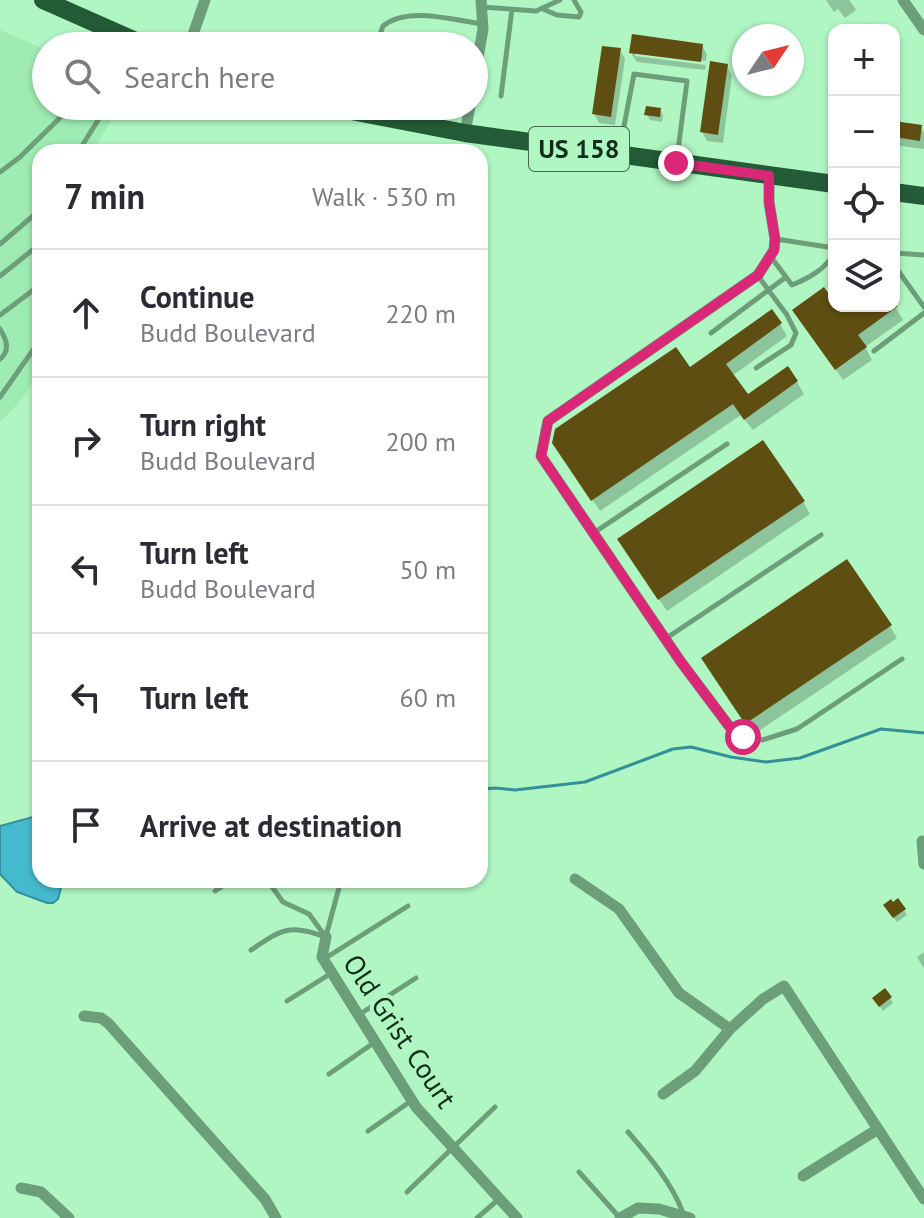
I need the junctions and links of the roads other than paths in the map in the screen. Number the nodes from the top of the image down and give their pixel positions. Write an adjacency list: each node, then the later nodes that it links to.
1 (43, 0): 11 (main road)
2 (205, 0): 12 (street)
3 (560, 0): 8 (lane)
4 (574, 0): 8 (lane)
5 (903, 0): 10 (street)
6 (481, 4): 7 (lane); 9 (street)
7 (512, 9): 8 (lane); 15 (lane)
8 (544, 9)
9 (482, 24): 13 (lane); 14 (street)
10 (924, 30)
11 (115, 32)
12 (194, 32)
13 (381, 32)
14 (481, 32)
15 (501, 96)
16 (58, 120): 21 (lane)
17 (98, 120): 22 (lane)
18 (406, 120): 20 (main road, US 158)
19 (467, 120): 20 (street)
20 (465, 133): 24 (main road, US 158)
21 (33, 144)
22 (83, 144)
23 (32, 145): 26 (lane)
24 (619, 154): 25 (main road, US 158); 25 (lane)
25 (676, 163): 27 (main road, US 158)
26 (0, 172)
27 (769, 176): 28 (main road, US 158); 32 (street)
28 (828, 183)
29 (900, 193): 30 (main road)
30 (924, 196)
31 (32, 217): 33 (lane)
32 (775, 239): 34 (lane); 38 (street)
33 (0, 244)
34 (828, 249)
35 (32, 250): 42 (lane)
36 (900, 253): 37 (lane)
37 (924, 255)
38 (770, 256): 41 (street); 43 (lane)
39 (828, 264): 43 (lane)
40 (900, 274): 46 (lane)
41 (758, 275): 44 (lane); 56 (street)
42 (0, 276)
43 (786, 277): 44 (lane)
44 (770, 290): 49 (lane); 53 (lane)
45 (32, 291): 47 (lane)
46 (924, 310): 51 (lane)
47 (0, 315)
48 (0, 329): 52 (lane)
49 (711, 333)
50 (32, 351): 54 (lane)
51 (874, 351)
52 (0, 359)
53 (756, 368)
54 (0, 397)
55 (727, 444): 56 (lane)
56 (593, 533): 58 (street)
57 (821, 535): 58 (lane)
58 (665, 639): 60 (street)
59 (902, 659): 60 (lane)
60 (743, 737)
61 (922, 841): 62 (street)
62 (924, 864)
63 (575, 879): 77 (street)
64 (220, 888): 67 (lane)
65 (273, 888): 69 (lane)
66 (339, 888): 69 (lane)
67 (215, 891)
68 (408, 906): 71 (lane)
69 (326, 937): 70 (lane); 71 (street, Old Grist Court)
70 (251, 950)
71 (323, 959): 72 (street, Old Grist Court)
72 (332, 973): 74 (lane); 75 (street, Old Grist Court)
73 (416, 978): 75 (lane)
74 (287, 1001)
75 (358, 1015): 78 (street, Old Grist Court)
76 (84, 1016): 95 (street)
77 (730, 1029): 80 (street); 83 (street)
78 (375, 1041): 79 (lane); 81 (street, Old Grist Court)
79 (329, 1074)
80 (663, 1094)
81 (412, 1100): 84 (lane); 86 (street, Old Grist Court)
82 (495, 1107): 86 (lane)
83 (878, 1129): 88 (street); 92 (street)
84 (368, 1131)
85 (628, 1132): 93 (lane)
86 (454, 1147): 90 (lane); 91 (street, Old Grist Court)
87 (579, 1172): 98 (lane)
88 (803, 1176)
89 (21, 1188): 94 (street)
90 (407, 1192)
91 (500, 1198): 96 (lane); 97 (street, Old Grist Court)
92 (924, 1199)
93 (687, 1216): 98 (street)
94 (69, 1218)
95 (276, 1218)
96 (477, 1218)
97 (517, 1218)
98 (620, 1218)

